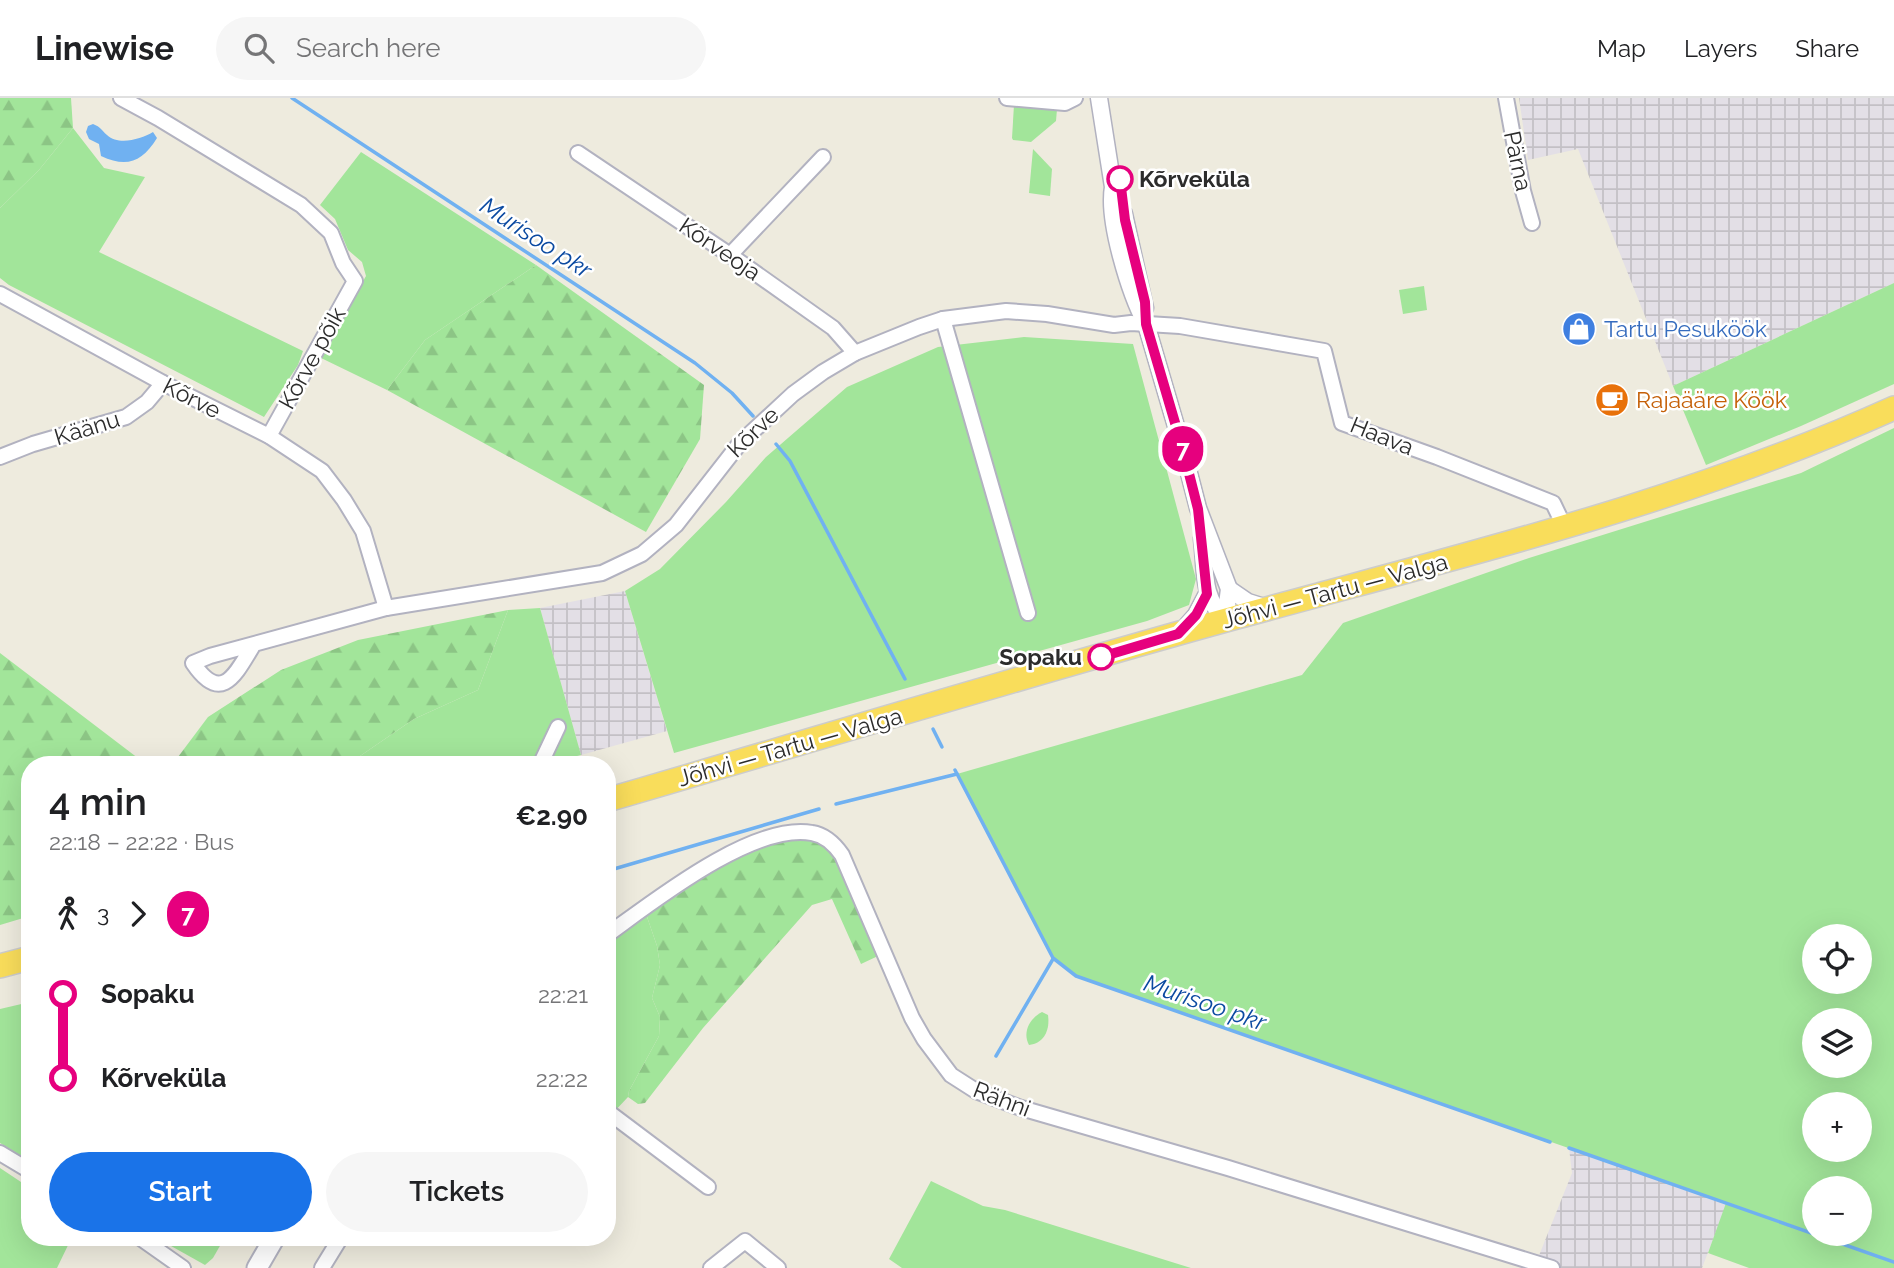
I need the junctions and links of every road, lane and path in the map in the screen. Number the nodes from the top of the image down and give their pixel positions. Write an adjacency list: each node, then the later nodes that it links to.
1 (121, 98): 16 (street, Kõrve põik)
2 (1007, 98): 3 (street)
3 (1075, 98)
4 (1099, 98): 12 (street)
5 (1506, 98): 8 (street, Pärna)
6 (578, 153): 9 (street, Kõrveoja)
7 (823, 157): 9 (street)
8 (1532, 222)
9 (730, 255): 13 (street, Kõrveoja)
10 (0, 294): 14 (street, Kõrve)
11 (943, 319): 12 (street, Kõrve); 13 (street, Kõrve); 24 (street)
12 (1146, 324): 18 (street); 19 (street, Haava)
13 (855, 353): 22 (street, Kõrve)
14 (163, 383): 16 (street, Kõrve); 17 (street, Käänu)
15 (1894, 408): 19 (highway, Jõhvi — Tartu — Valga)
16 (269, 436): 22 (street, Kõrve)
17 (0, 457)
18 (1198, 509): 20 (street); 21 (street)
19 (1564, 528): 23 (highway, Jõhvi — Tartu — Valga)
20 (1229, 589): 23 (street); 25 (street)
21 (1207, 594): 25 (street); 26 (street)
22 (386, 608): 27 (street, Kõrve)
23 (1268, 609): 25 (highway, Jõhvi — Tartu — Valga)
24 (1028, 613)
25 (1225, 620): 26 (highway, Jõhvi — Tartu — Valga)
26 (1178, 634): 30 (highway, Jõhvi — Tartu — Valga)
27 (254, 644): 27 (street, Kõrve)
28 (558, 727): 29 (street)
29 (544, 756)
30 (616, 797)
31 (616, 929): 46 (street, Rähni)
32 (21, 960): 33 (highway)
33 (0, 966)
34 (616, 1118): 37 (street)
35 (0, 1153): 36 (street)
36 (21, 1166)
37 (708, 1187)
38 (152, 1246): 41 (street)
39 (270, 1246): 42 (main road)
40 (335, 1246): 43 (street)
41 (183, 1268)
42 (257, 1268)
43 (322, 1268)
44 (711, 1268): 45 (street)
45 (778, 1268)
46 (1552, 1268)

